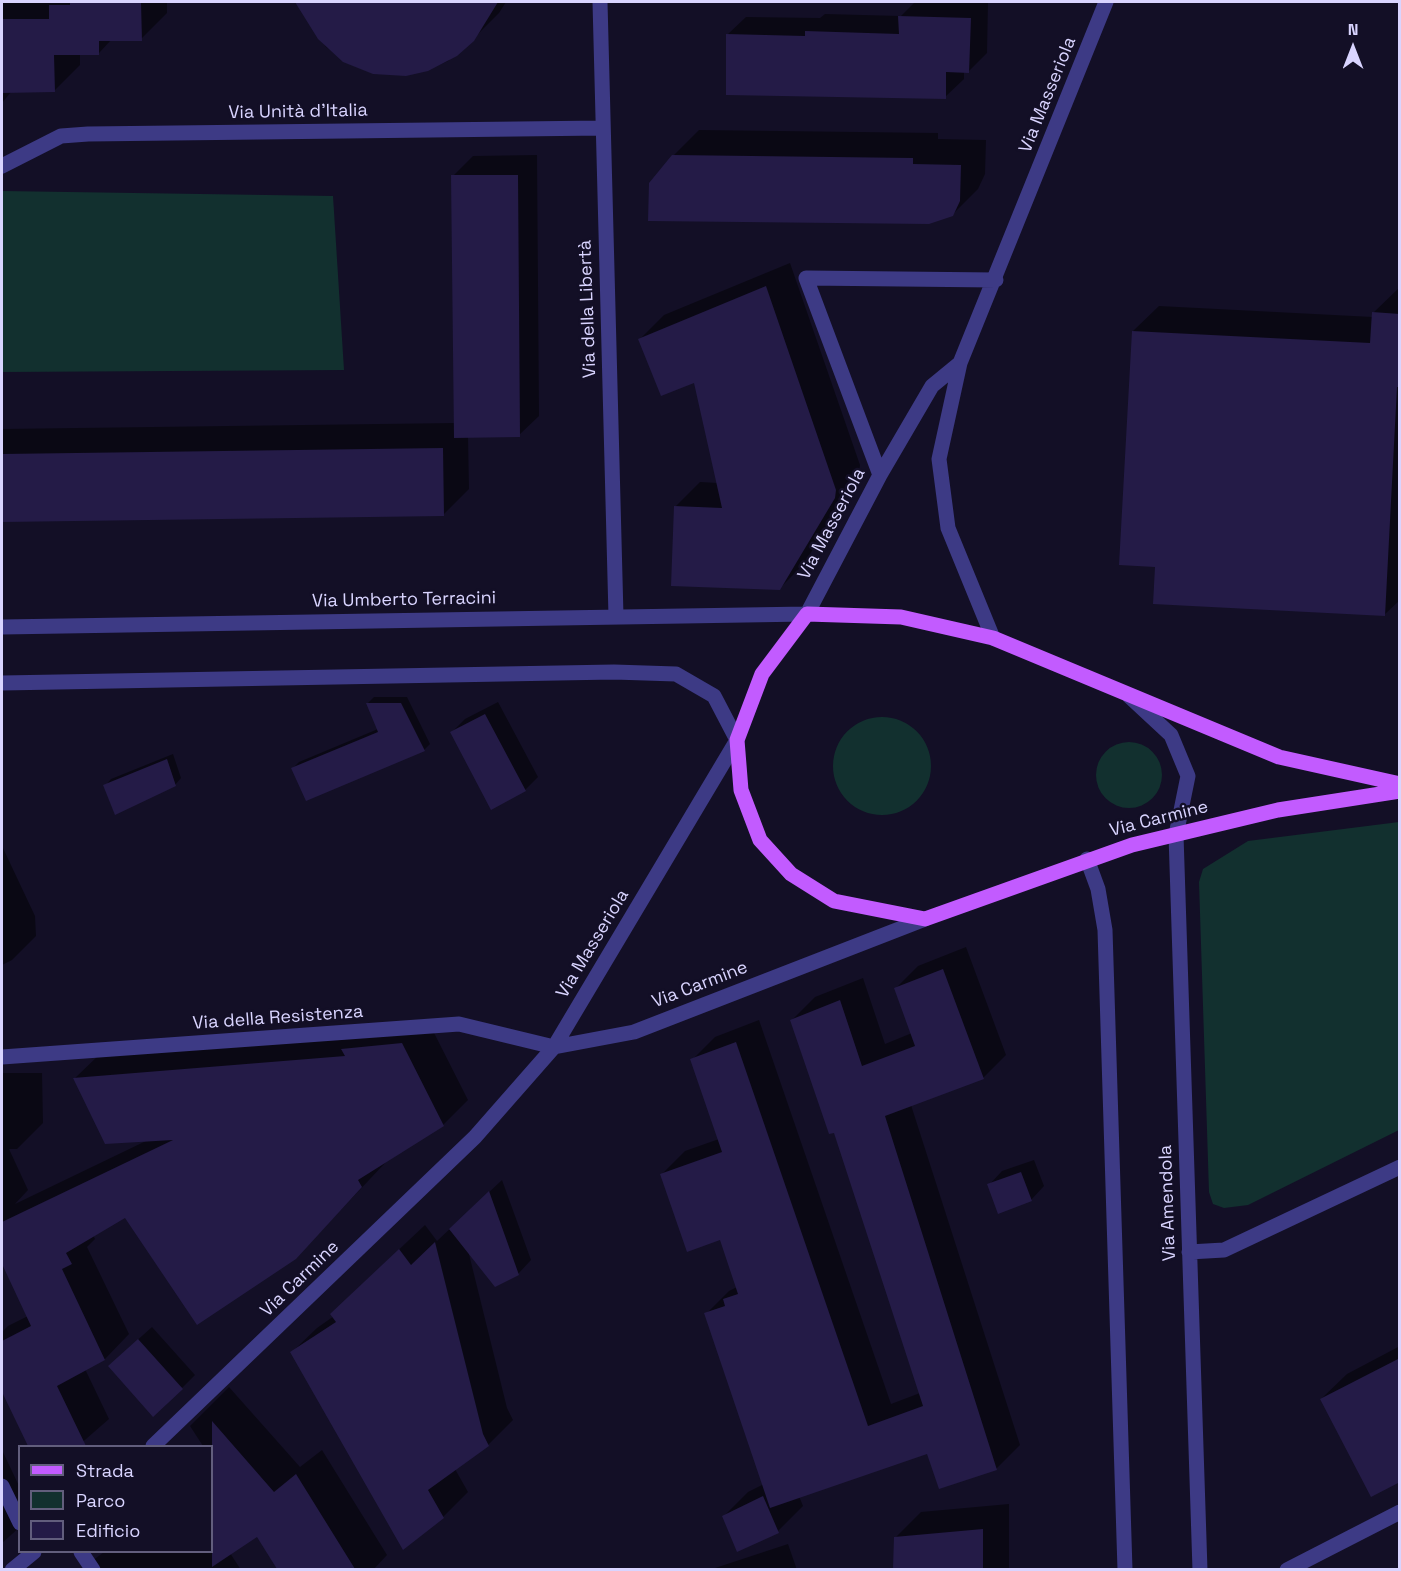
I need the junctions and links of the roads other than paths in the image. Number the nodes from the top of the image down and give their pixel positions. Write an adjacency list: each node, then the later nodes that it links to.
1 (600, 2): 3 (street, Via della Libertà)
2 (1106, 2): 5 (street, Via Masseriola)
3 (603, 128): 4 (street, Via Unità d'Italia); 9 (street, Via della Libertà)
4 (2, 166)
5 (996, 279): 6 (street, Via Masseriola); 7 (street)
6 (960, 363): 7 (street, Via Masseriola); 11 (street)
7 (880, 475): 8 (street, Via Masseriola)
8 (807, 614): 9 (street, Via Umberto Terracini); 11 (main road); 14 (main road, Via Masseriola)
9 (616, 616): 10 (street, Via Umberto Terracini)
10 (2, 627)
11 (993, 638): 13 (main road)
12 (2, 683): 14 (street)
13 (1128, 695): 15 (main road); 17 (street, Via Amendola)
14 (737, 740): 19 (main road); 20 (street, Via Masseriola)
15 (1400, 783)
16 (1400, 791): 17 (main road, Via Carmine)
17 (1176, 835): 18 (main road, Via Carmine); 23 (street, Via Amendola)
18 (1087, 859): 19 (main road, Via Carmine); 32 (street)
19 (925, 919): 20 (street, Via Carmine)
20 (554, 1047): 21 (street, Via della Resistenza); 24 (street, Via Carmine)
21 (2, 1057)
22 (1400, 1167): 23 (street)
23 (1189, 1252): 33 (street, Via Amendola)
24 (154, 1445)
25 (2, 1486): 27 (street)
26 (1400, 1512): 34 (street)
27 (18, 1519)
28 (33, 1553): 30 (street)
29 (82, 1553): 31 (street)
30 (12, 1569)
31 (93, 1569)
32 (1125, 1569)
33 (1200, 1569)
34 (1287, 1569)

